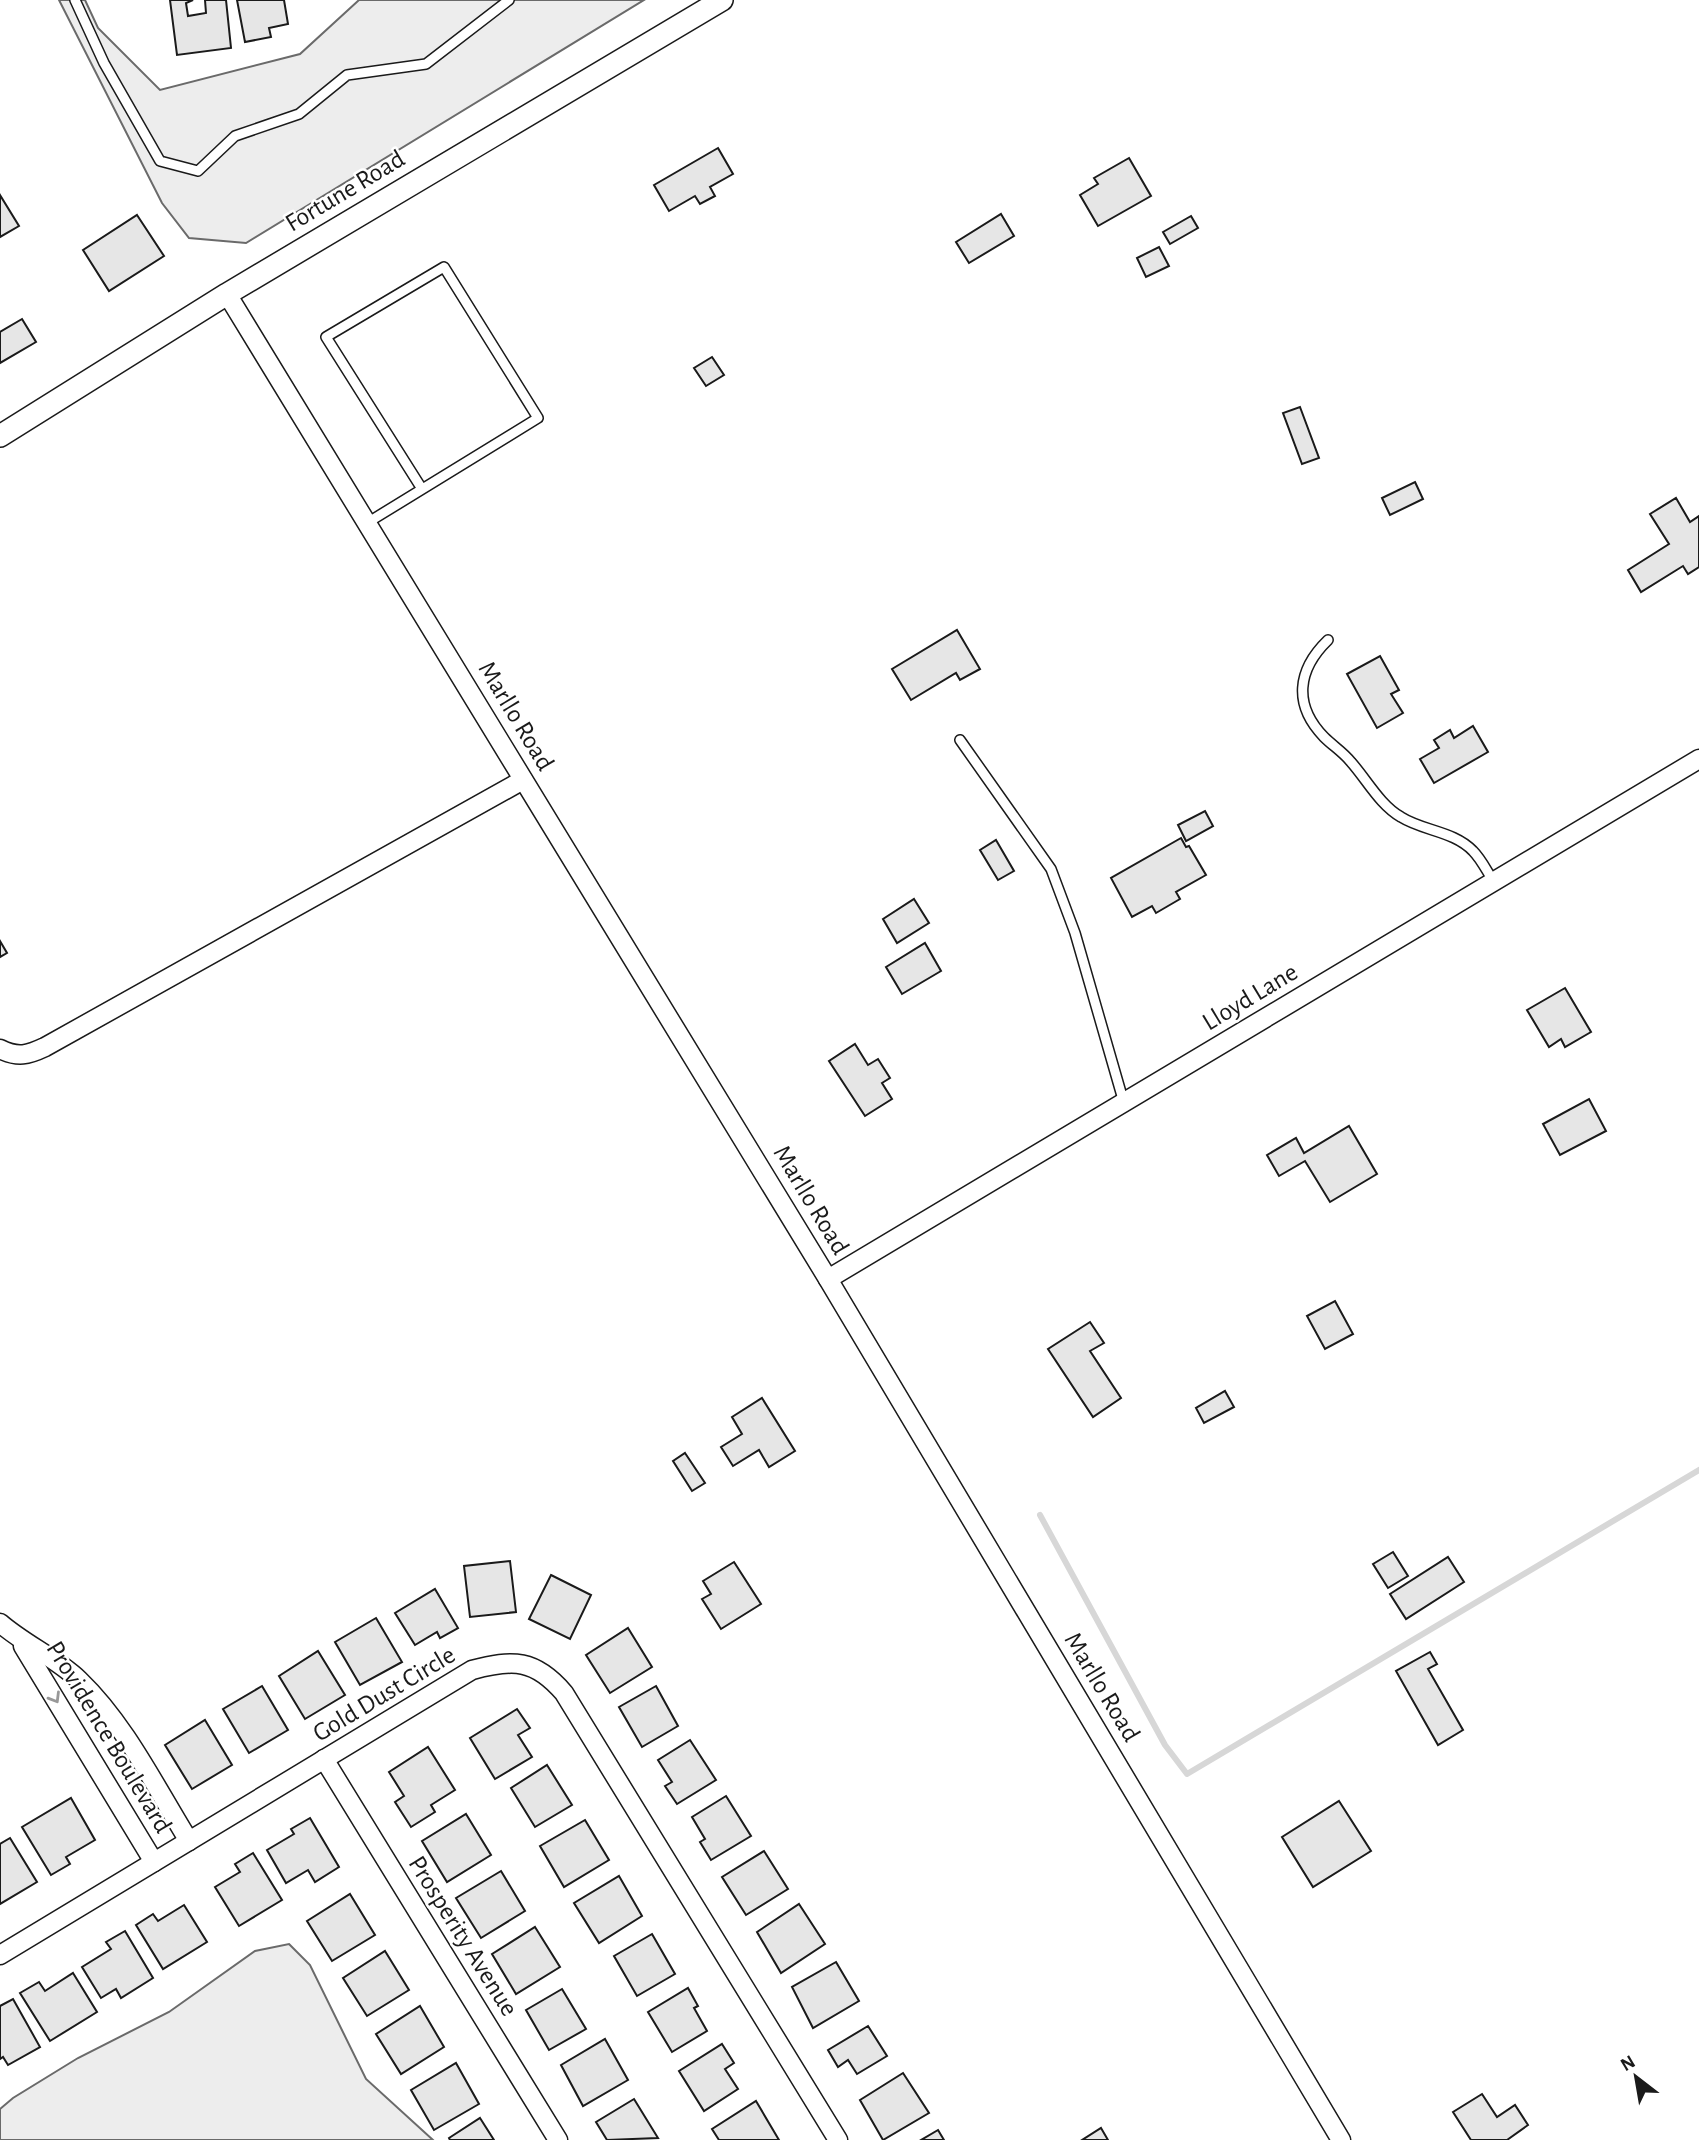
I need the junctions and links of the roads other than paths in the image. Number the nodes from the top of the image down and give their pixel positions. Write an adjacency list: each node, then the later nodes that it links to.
1 (75, 0): 2 (lane)
2 (509, 0)
3 (722, 0): 4 (street, Fortune Road)
4 (227, 293): 5 (street, Fortune Road); 7 (street, Marllo Road)
5 (0, 436)
6 (422, 489): 6 (lane); 7 (lane)
7 (367, 523): 11 (street, Marllo Road)
8 (1328, 640): 12 (lane)
9 (960, 740): 14 (lane)
10 (1699, 760): 12 (street, Lloyd Lane)
11 (523, 779): 13 (street); 15 (street, Marllo Road)
12 (1494, 882): 14 (street, Lloyd Lane)
13 (0, 1049)
14 (1125, 1103): 15 (street, Lloyd Lane)
15 (828, 1279): 24 (street, Marllo Road)
16 (0, 1623): 17 (street, Providence Boulevard)
17 (19, 1640): 19 (street, Providence Boulevard); 20 (street, Providence Boulevard, one-way to 20)
18 (324, 1759): 19 (street, Gold Dust Circle); 22 (street, Prosperity Avenue); 23 (street, Gold Dust Circle)
19 (189, 1841): 20 (street, Gold Dust Circle)
20 (154, 1862): 21 (street, Gold Dust Circle)
21 (0, 1955)
22 (558, 2140)
23 (838, 2140)
24 (1341, 2140)

